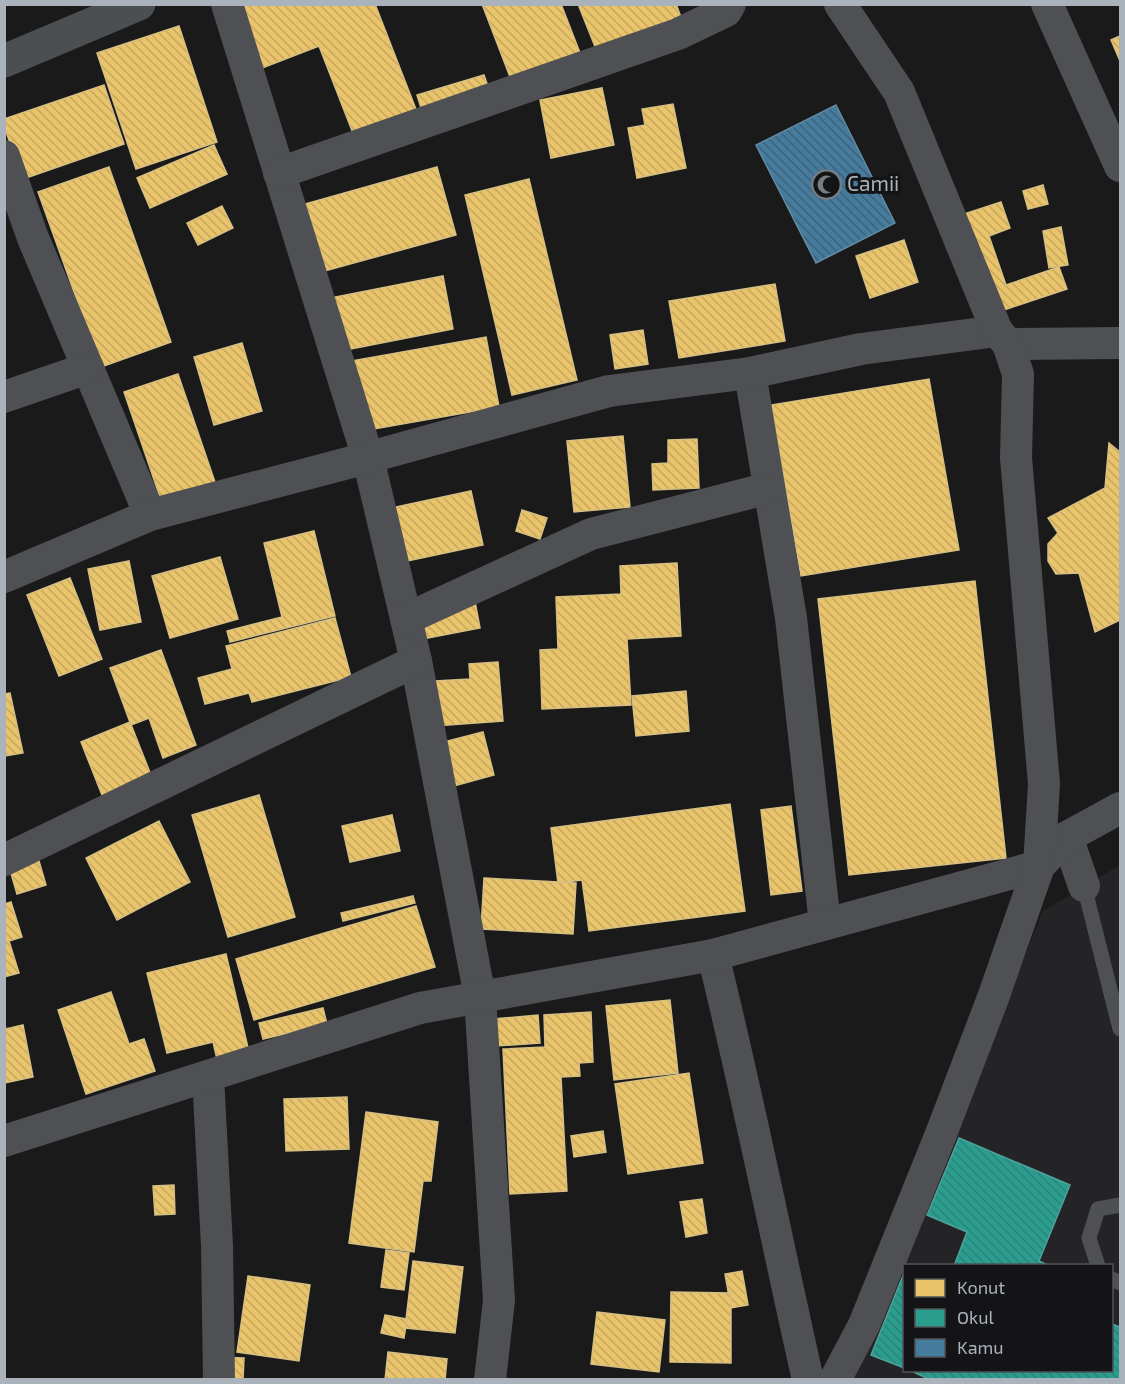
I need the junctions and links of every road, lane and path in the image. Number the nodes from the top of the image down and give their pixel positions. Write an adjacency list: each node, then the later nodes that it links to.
1 (139, 4): 6 (main road)
2 (227, 4): 9 (street)
3 (730, 4): 9 (street)
4 (840, 4): 10 (street)
5 (1052, 6): 8 (street)
6 (4, 61)
7 (4, 156): 12 (street)
8 (1120, 166)
9 (279, 173): 15 (street)
10 (1003, 337): 11 (street); 13 (street); 24 (street)
11 (1120, 343)
12 (88, 369): 14 (street); 17 (street)
13 (750, 373): 15 (street); 16 (street)
14 (4, 397)
15 (368, 458): 17 (street); 19 (street)
16 (769, 488): 19 (street); 26 (street)
17 (150, 515): 18 (street)
18 (4, 577)
19 (406, 619): 20 (street)
20 (417, 661): 23 (street); 28 (street)
21 (1120, 808): 22 (street)
22 (1067, 837): 24 (street); 25 (street)
23 (4, 860)
24 (1040, 866): 26 (street); 37 (street)
25 (1084, 886): 29 (lane)
26 (825, 924): 27 (street)
27 (713, 955): 28 (street); 36 (street)
28 (480, 997): 30 (street); 35 (street)
29 (1120, 1029)
30 (208, 1076): 31 (street); 34 (street)
31 (4, 1141)
32 (1120, 1205): 33 (lane)
33 (1097, 1264)
34 (219, 1380)
35 (490, 1380)
36 (808, 1380)
37 (834, 1380)

